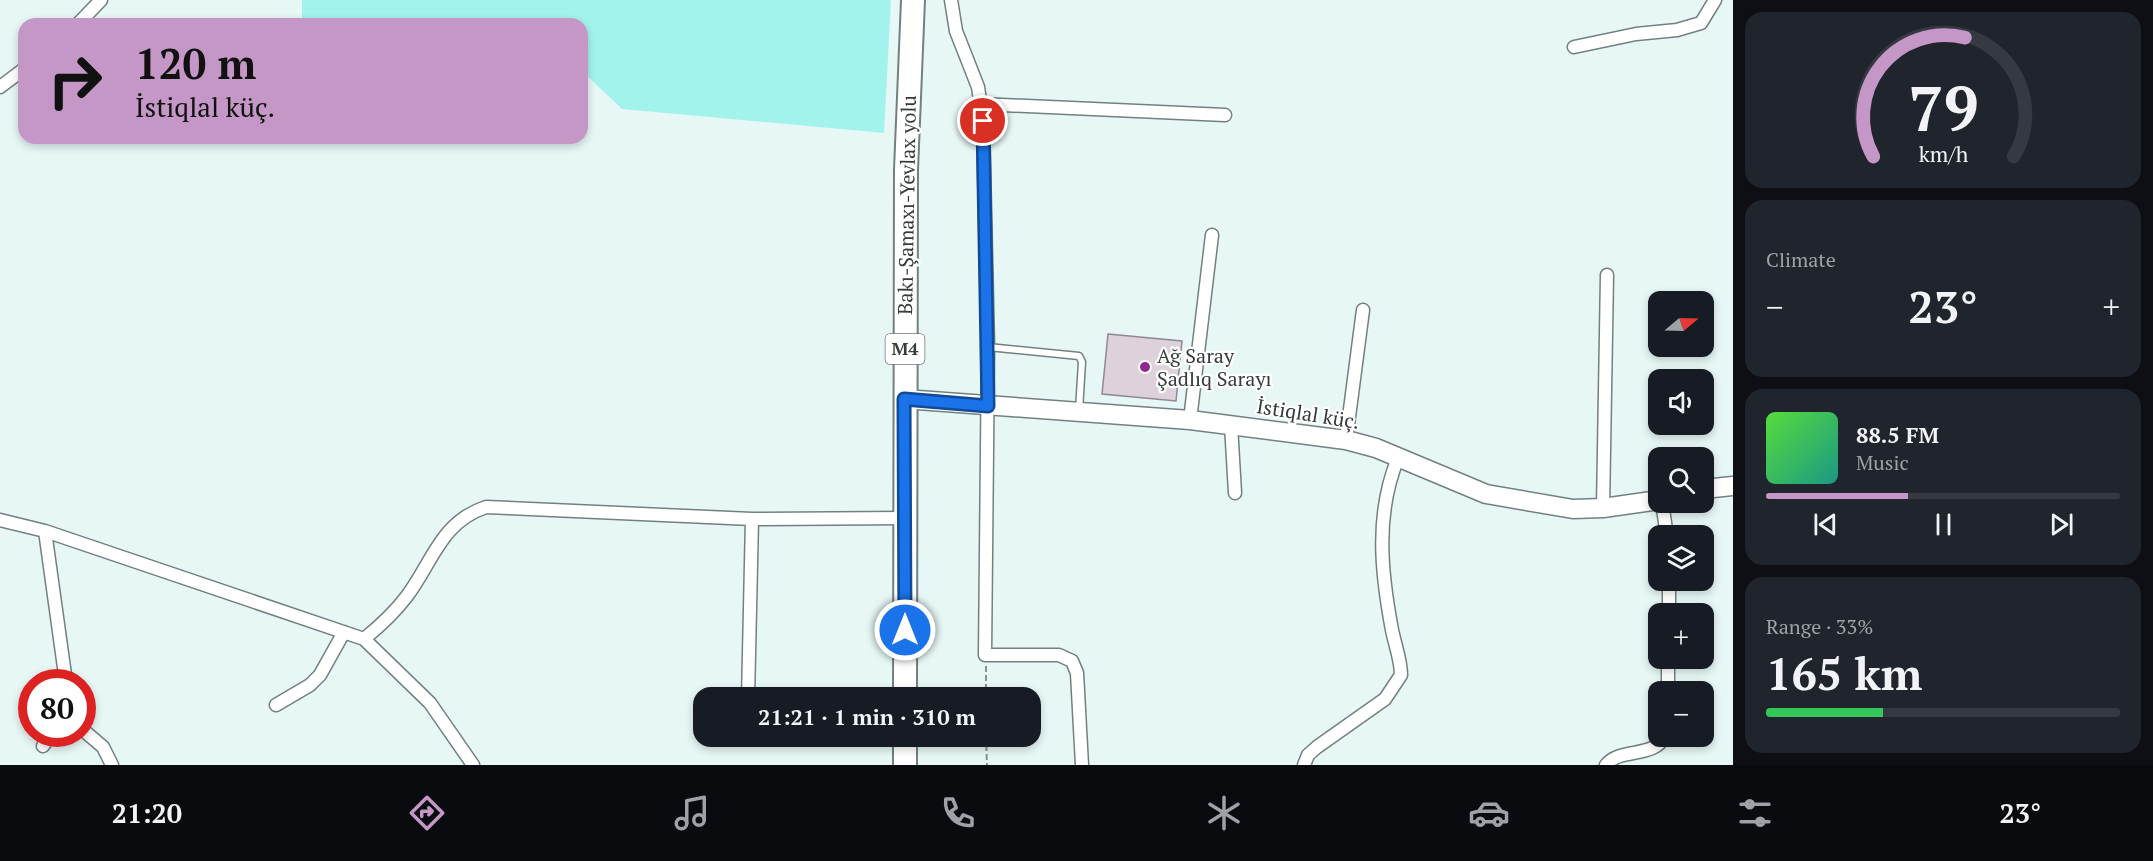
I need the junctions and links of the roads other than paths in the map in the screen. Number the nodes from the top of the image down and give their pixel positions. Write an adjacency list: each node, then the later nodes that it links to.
1 (101, 0): 5 (street)
2 (913, 0): 15 (highway, Bakı-Şamaxı-Yevlax yolu / M4)
3 (951, 0): 9 (street)
4 (1715, 0): 6 (street)
5 (84, 18)
6 (1574, 47)
7 (18, 74): 8 (street)
8 (0, 87)
9 (981, 104): 10 (street); 14 (street)
10 (1225, 115)
11 (1212, 235): 18 (street)
12 (1607, 275): 26 (street)
13 (1363, 310): 20 (street)
14 (988, 347): 16 (street); 17 (lane)
15 (904, 399): 16 (street, İstiqlal küç.); 27 (highway, Bakı-Şamaxı-Yevlax yolu / M4)
16 (988, 406): 17 (street, İstiqlal küç.); 43 (street)
17 (1079, 412): 18 (street, İstiqlal küç.)
18 (1190, 420): 19 (street, İstiqlal küç.)
19 (1231, 425): 20 (street, İstiqlal küç.); 24 (street)
20 (1346, 440): 21 (street, İstiqlal küç.)
21 (1398, 458): 26 (street, İstiqlal küç.); 44 (street)
22 (1733, 486): 23 (street)
23 (1714, 488)
24 (1234, 493)
25 (1648, 502): 26 (street, İstiqlal küç.)
26 (1603, 508)
27 (905, 518): 28 (street); 35 (highway, Bakı-Şamaxı-Yevlax yolu / M4)
28 (752, 519): 32 (street); 34 (street)
29 (0, 520): 30 (street)
30 (45, 531): 31 (street); 33 (street)
31 (344, 632): 32 (street); 36 (street)
32 (364, 639): 41 (street)
33 (64, 669)
34 (748, 687)
35 (905, 687)
36 (276, 705)
37 (96, 741): 40 (street)
38 (905, 747): 42 (highway)
39 (1655, 747): 45 (street)
40 (112, 765)
41 (473, 765)
42 (905, 765)
43 (1082, 765)
44 (1304, 765)
45 (1606, 765)

